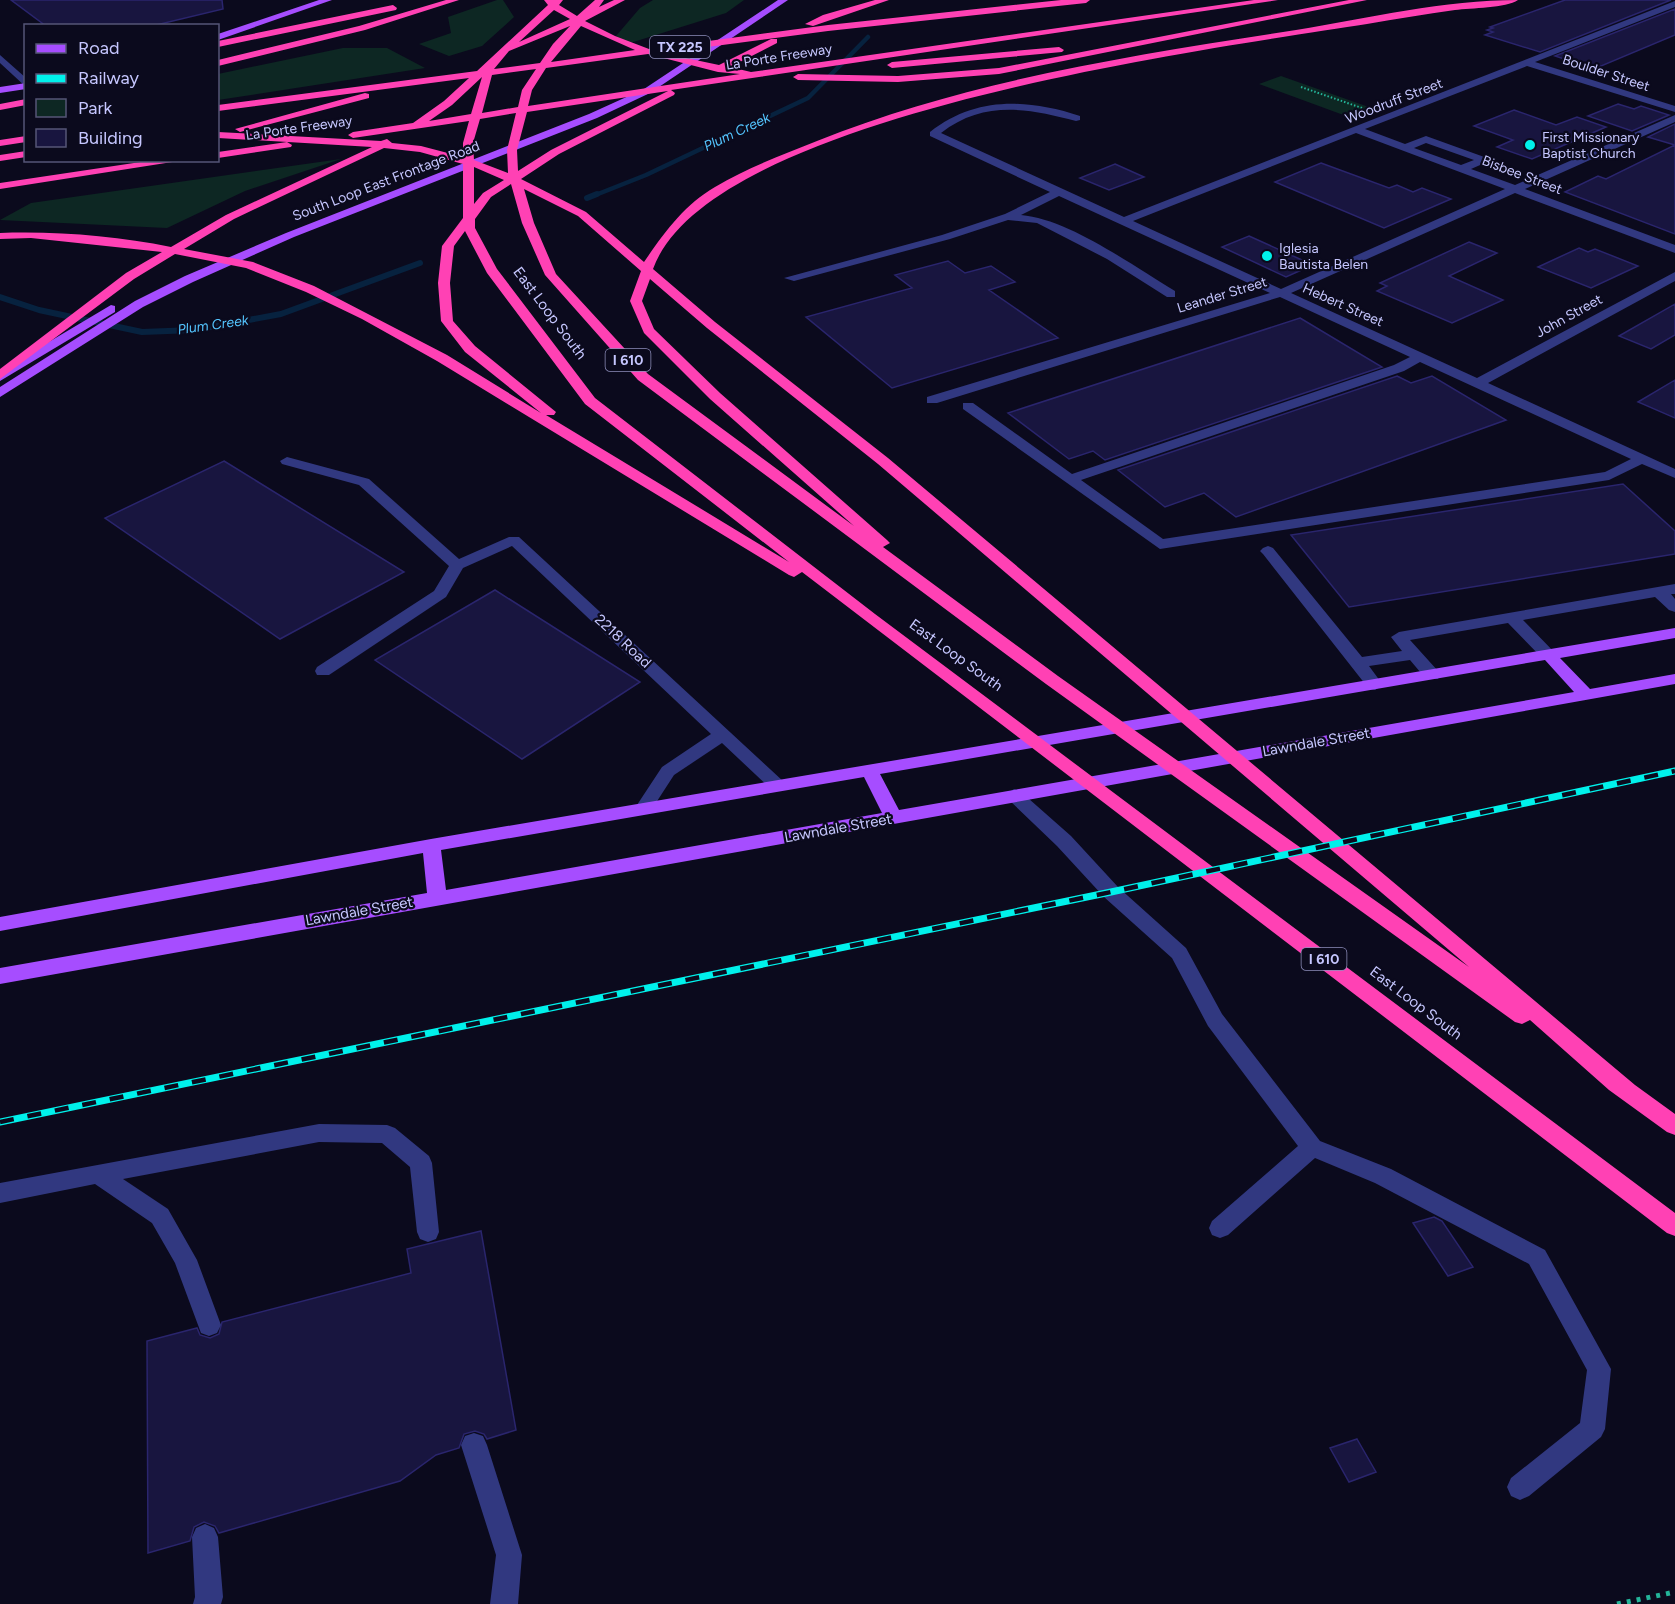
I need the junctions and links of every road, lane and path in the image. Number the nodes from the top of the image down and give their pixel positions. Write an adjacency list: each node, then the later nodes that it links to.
1 (328, 0): 20 (main road)
2 (427, 0): 17 (highway)
3 (455, 0): 26 (highway)
4 (548, 0): 14 (highway)
5 (559, 0): 25 (highway)
6 (600, 0): 83 (highway, East Loop South / I 610)
7 (621, 0): 24 (highway)
8 (767, 0): 55 (main road, South Loop East Frontage Road)
9 (784, 0): 55 (main road, South Loop East Frontage Road)
10 (843, 0): 22 (highway)
11 (885, 0): 22 (highway)
12 (1086, 0): 36 (highway, La Porte Freeway / TX 225)
13 (1274, 0): 29 (highway, La Porte Freeway)
14 (1362, 0)
15 (1514, 0): 19 (highway)
16 (372, 2): 17 (highway)
17 (412, 4): 21 (highway)
18 (1675, 4): 27 (street, Woodruff Street)
19 (1451, 8): 29 (highway); 83 (highway)
20 (219, 37)
21 (219, 44)
22 (753, 51): 75 (highway)
23 (0, 58): 30 (street)
24 (477, 61)
25 (491, 62): 66 (highway); 82 (highway, East Loop South / I 610)
26 (219, 63)
27 (1528, 63): 37 (street, Boulder Street); 39 (street, Woodruff Street)
28 (465, 65): 42 (highway)
29 (771, 74): 48 (highway, La Porte Freeway)
30 (24, 83)
31 (24, 85): 33 (main road)
32 (1301, 87): 39 (path)
33 (0, 90)
34 (24, 102): 35 (highway)
35 (0, 106)
36 (219, 108)
37 (1675, 110)
38 (1076, 118): 57 (street, Hebert Street)
39 (1387, 118): 41 (street, Woodruff Street)
40 (1675, 118): 56 (street, Leander Street)
41 (1357, 130): 46 (street, Bisbee Street); 59 (street, Woodruff Street)
42 (219, 134)
43 (219, 134): 104 (highway)
44 (24, 139): 45 (highway)
45 (0, 143)
46 (1405, 148): 52 (street, Bisbee Street); 52 (street)
47 (24, 154): 49 (highway)
48 (219, 155)
49 (0, 158)
50 (93, 162): 53 (highway)
51 (166, 162): 54 (highway)
52 (1462, 169): 56 (street, Bisbee Street)
53 (0, 179)
54 (0, 186)
55 (397, 189): 66 (main road, South Loop East Frontage Road); 70 (main road, South Loop East Frontage Road)
56 (1518, 189): 61 (street, Bisbee Street); 64 (street, Leander Street)
57 (1060, 192): 58 (street); 59 (street, Hebert Street)
58 (1007, 217): 63 (street); 65 (street)
59 (1123, 221): 64 (street, Hebert Street)
60 (0, 236): 75 (highway)
61 (1675, 249)
62 (1675, 276): 69 (street, John Street)
63 (790, 278)
64 (1281, 293): 67 (street, Hebert Street); 71 (street, Leander Street)
65 (1171, 294)
66 (50, 341): 68 (main road, South Loop East Frontage Road)
67 (1422, 356): 69 (street, Hebert Street); 77 (street)
68 (0, 376)
69 (1478, 383): 73 (street, Hebert Street)
70 (0, 393)
71 (932, 400)
72 (968, 406): 77 (street)
73 (1641, 459): 76 (street, Hebert Street); 77 (street)
74 (286, 461): 79 (street)
75 (613, 462): 82 (highway)
76 (1675, 474)
77 (1070, 479)
78 (1268, 551): 88 (street)
79 (458, 565): 89 (street); 94 (street, 2218 Road)
80 (1668, 592): 81 (street); 84 (street)
81 (1675, 607)
82 (869, 617): 109 (highway, East Loop South / I 610)
83 (966, 618): 104 (highway, East Loop South / I 610)
84 (1513, 619): 86 (street); 87 (street)
85 (1675, 633): 87 (main road)
86 (1413, 654): 88 (street); 90 (street)
87 (1549, 655): 90 (main road); 93 (main road)
88 (1359, 663): 92 (street)
89 (323, 671)
90 (1432, 675): 92 (main road)
91 (1675, 679): 93 (main road, Lawndale Street)
92 (1375, 686): 95 (main road)
93 (1586, 695): 97 (main road, Lawndale Street)
94 (723, 734): 96 (street, 2218 Road); 98 (street)
95 (869, 770): 96 (main road); 99 (main road)
96 (778, 786): 98 (main road)
97 (1014, 795): 99 (main road, Lawndale Street); 106 (street)
98 (644, 808): 100 (main road)
99 (894, 818): 101 (main road, Lawndale Street)
100 (431, 845): 101 (main road); 102 (main road)
101 (437, 897): 103 (main road, Lawndale Street)
102 (0, 924)
103 (0, 976)
104 (1627, 1091): 105 (highway, East Loop South / I 610)
105 (1675, 1126)
106 (1312, 1147): 110 (street); 114 (street)
107 (99, 1175): 108 (street); 111 (street); 112 (street)
108 (0, 1193)
109 (1675, 1226)
110 (1220, 1228)
111 (428, 1232)
112 (209, 1325)
113 (474, 1446): 118 (street)
114 (1520, 1487)
115 (205, 1537): 117 (street)
116 (1675, 1592): 119 (path)
117 (207, 1604)
118 (504, 1604)
119 (1617, 1604)

